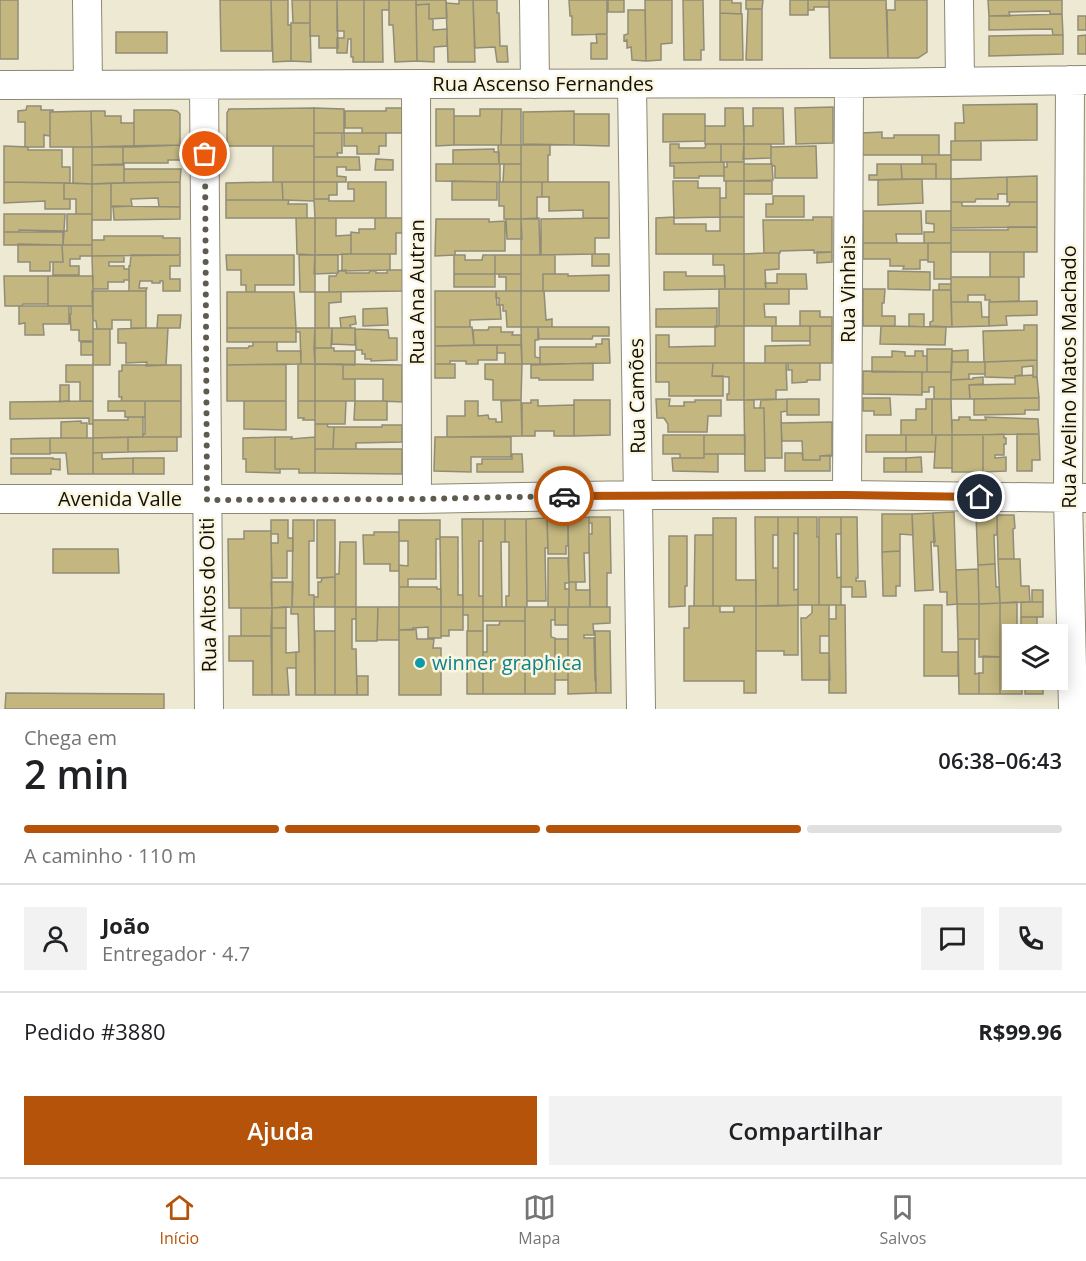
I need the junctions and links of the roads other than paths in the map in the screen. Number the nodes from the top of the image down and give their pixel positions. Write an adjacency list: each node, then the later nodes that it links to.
1 (87, 0): 7 (street)
2 (534, 0): 9 (street)
3 (958, 0): 5 (street)
4 (1078, 80): 5 (street, Rua Ascenso Fernandes); 13 (street, Rua Avelino Matos Machado)
5 (960, 81): 6 (street, Rua Ascenso Fernandes)
6 (849, 83): 10 (street, Rua Ascenso Fernandes); 15 (street, Rua Vinhais)
7 (88, 84): 11 (street, Rua Ascenso Fernandes); 12 (street, Rua Ascenso Fernandes)
8 (416, 84): 9 (street, Rua Ascenso Fernandes); 12 (street, Rua Ascenso Fernandes); 18 (street, Rua Ana Autran)
9 (535, 84): 10 (street, Rua Ascenso Fernandes)
10 (632, 84): 14 (street, Rua Camões)
11 (0, 85)
12 (204, 85): 19 (street, Rua Altos do Oiti)
13 (1077, 283): 16 (street, Rua Avelino Matos Machado)
14 (639, 495): 15 (street, Avenida Valle); 18 (street, Avenida Valle); 21 (street, Rua Camões)
15 (847, 495): 16 (street, Avenida Valle)
16 (1077, 498): 22 (street, Rua Avelino Matos Machado)
17 (0, 499): 19 (street, Avenida Valle)
18 (417, 499): 19 (street, Avenida Valle)
19 (207, 500): 20 (street, Rua Altos do Oiti)
20 (209, 709)
21 (641, 709)
22 (1073, 709)

